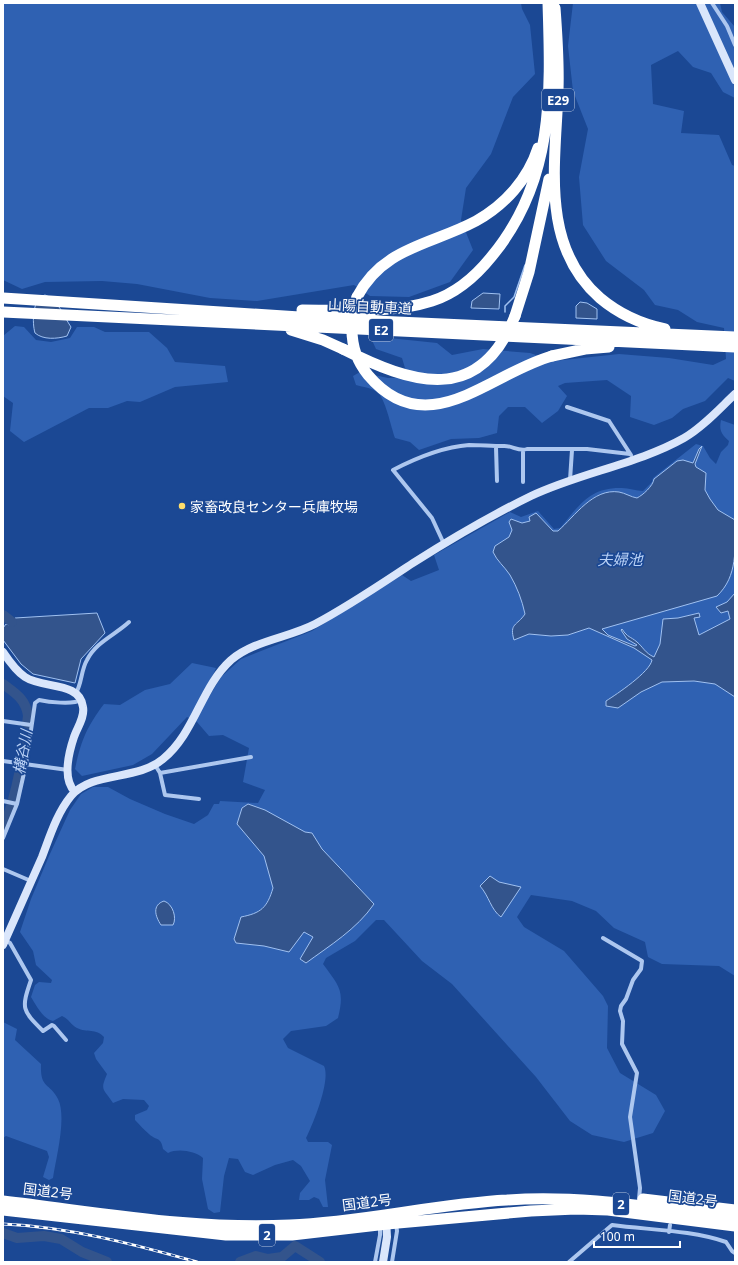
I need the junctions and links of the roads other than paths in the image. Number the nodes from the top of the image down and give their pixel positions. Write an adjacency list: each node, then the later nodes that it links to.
1 (548, 3): 7 (highway, E29)
2 (554, 3): 8 (highway, E29)
3 (700, 3): 6 (street)
4 (712, 3): 5 (street)
5 (735, 45)
6 (735, 80)
7 (548, 107): 11 (highway); 15 (highway, bridge)
8 (556, 135): 12 (highway, bridge); 13 (highway)
9 (3, 298): 11 (highway, 山陽自動車道 / E2)
10 (3, 312): 12 (highway, 山陽自動車道 / E2)
11 (212, 312): 13 (highway, 山陽自動車道 / E2)
12 (279, 325): 15 (highway, 山陽自動車道 / E2)
13 (706, 336): 14 (highway, 山陽自動車道 / E2)
14 (730, 342): 15 (highway, 山陽自動車道 / E2)
15 (681, 344)
16 (735, 394): 21 (street)
17 (568, 407): 21 (street)
18 (496, 447): 19 (street); 23 (street); 25 (street)
19 (523, 450): 20 (street); 24 (street)
20 (572, 450): 21 (street); 22 (street)
21 (632, 456): 22 (street)
22 (570, 480): 25 (street)
23 (497, 481)
24 (523, 482)
25 (444, 544): 35 (street)
26 (129, 622): 28 (street)
27 (3, 652): 28 (street)
28 (76, 693): 29 (street)
29 (81, 700): 31 (street); 36 (street)
30 (3, 721): 31 (street)
31 (31, 725): 34 (street)
32 (251, 757): 37 (street)
33 (3, 760): 34 (street)
34 (23, 763): 36 (street); 41 (street)
35 (155, 765): 37 (street); 38 (street)
36 (68, 770): 38 (street)
37 (160, 773): 39 (street)
38 (75, 792): 44 (street)
39 (200, 799)
40 (3, 801): 41 (street)
41 (14, 803): 42 (street)
42 (3, 838)
43 (3, 869): 44 (street)
44 (31, 881): 46 (street)
45 (603, 938): 48 (street)
46 (4, 942): 47 (street)
47 (66, 1040)
48 (639, 1199): 49 (highway); 52 (highway)
49 (507, 1200): 54 (highway, 国道2号 / 2); 55 (highway, 国道2号 / 2)
50 (3, 1201): 55 (highway, 国道2号 / 2)
51 (3, 1210): 55 (highway, 国道2号 / 2)
52 (735, 1210)
53 (530, 1211): 55 (highway, 国道2号 / 2); 56 (highway, 国道2号 / 2); 57 (highway)
54 (735, 1218)
55 (387, 1222): 60 (street); 61 (street); 62 (street)
56 (735, 1226)
57 (669, 1229): 58 (highway); 59 (street); 63 (street)
58 (735, 1233)
59 (735, 1253)
60 (375, 1262)
61 (383, 1262)
62 (392, 1262)
63 (569, 1262)

